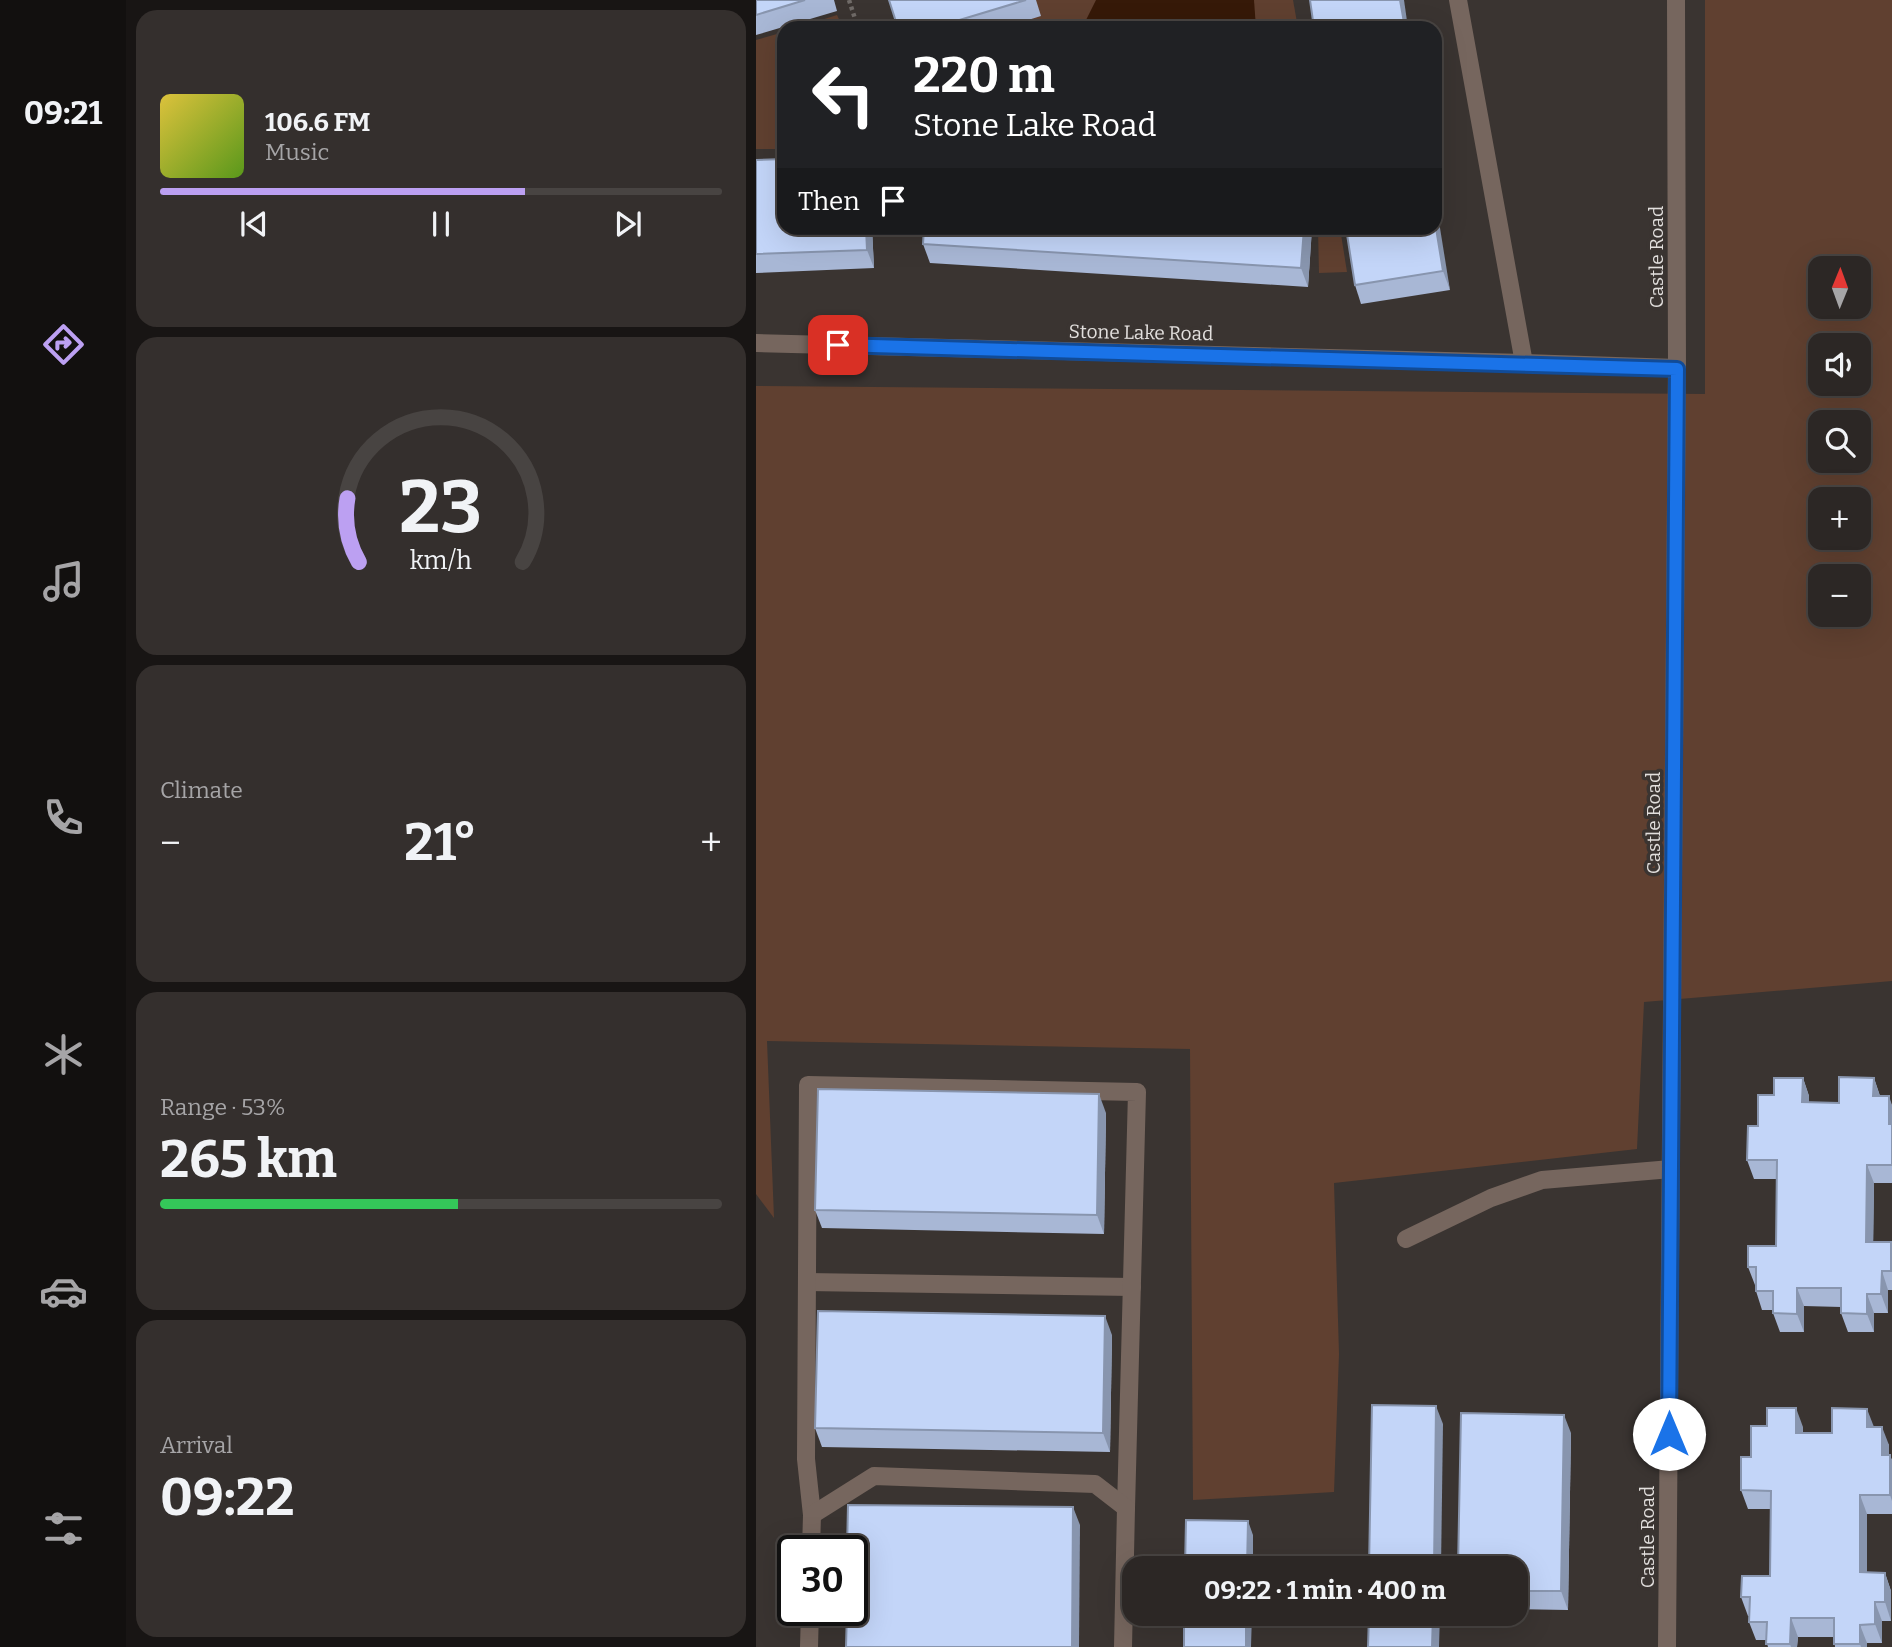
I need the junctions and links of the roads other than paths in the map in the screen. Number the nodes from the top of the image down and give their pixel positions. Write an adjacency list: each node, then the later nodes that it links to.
1 (1458, 0): 4 (street)
2 (1676, 0): 5 (street, Castle Road)
3 (756, 343): 4 (street, Stone Lake Road)
4 (1524, 363): 5 (street, Stone Lake Road)
5 (1677, 369): 6 (street, Castle Road)
6 (1671, 1169): 7 (street); 16 (street, Castle Road)
7 (1406, 1239)
8 (807, 1282): 9 (street); 9 (street); 11 (street)
9 (1132, 1287): 10 (street)
10 (1126, 1508): 11 (street); 15 (street)
11 (812, 1516): 12 (street)
12 (811, 1535)
13 (810, 1626): 14 (street)
14 (809, 1647)
15 (1123, 1647)
16 (1668, 1647)

